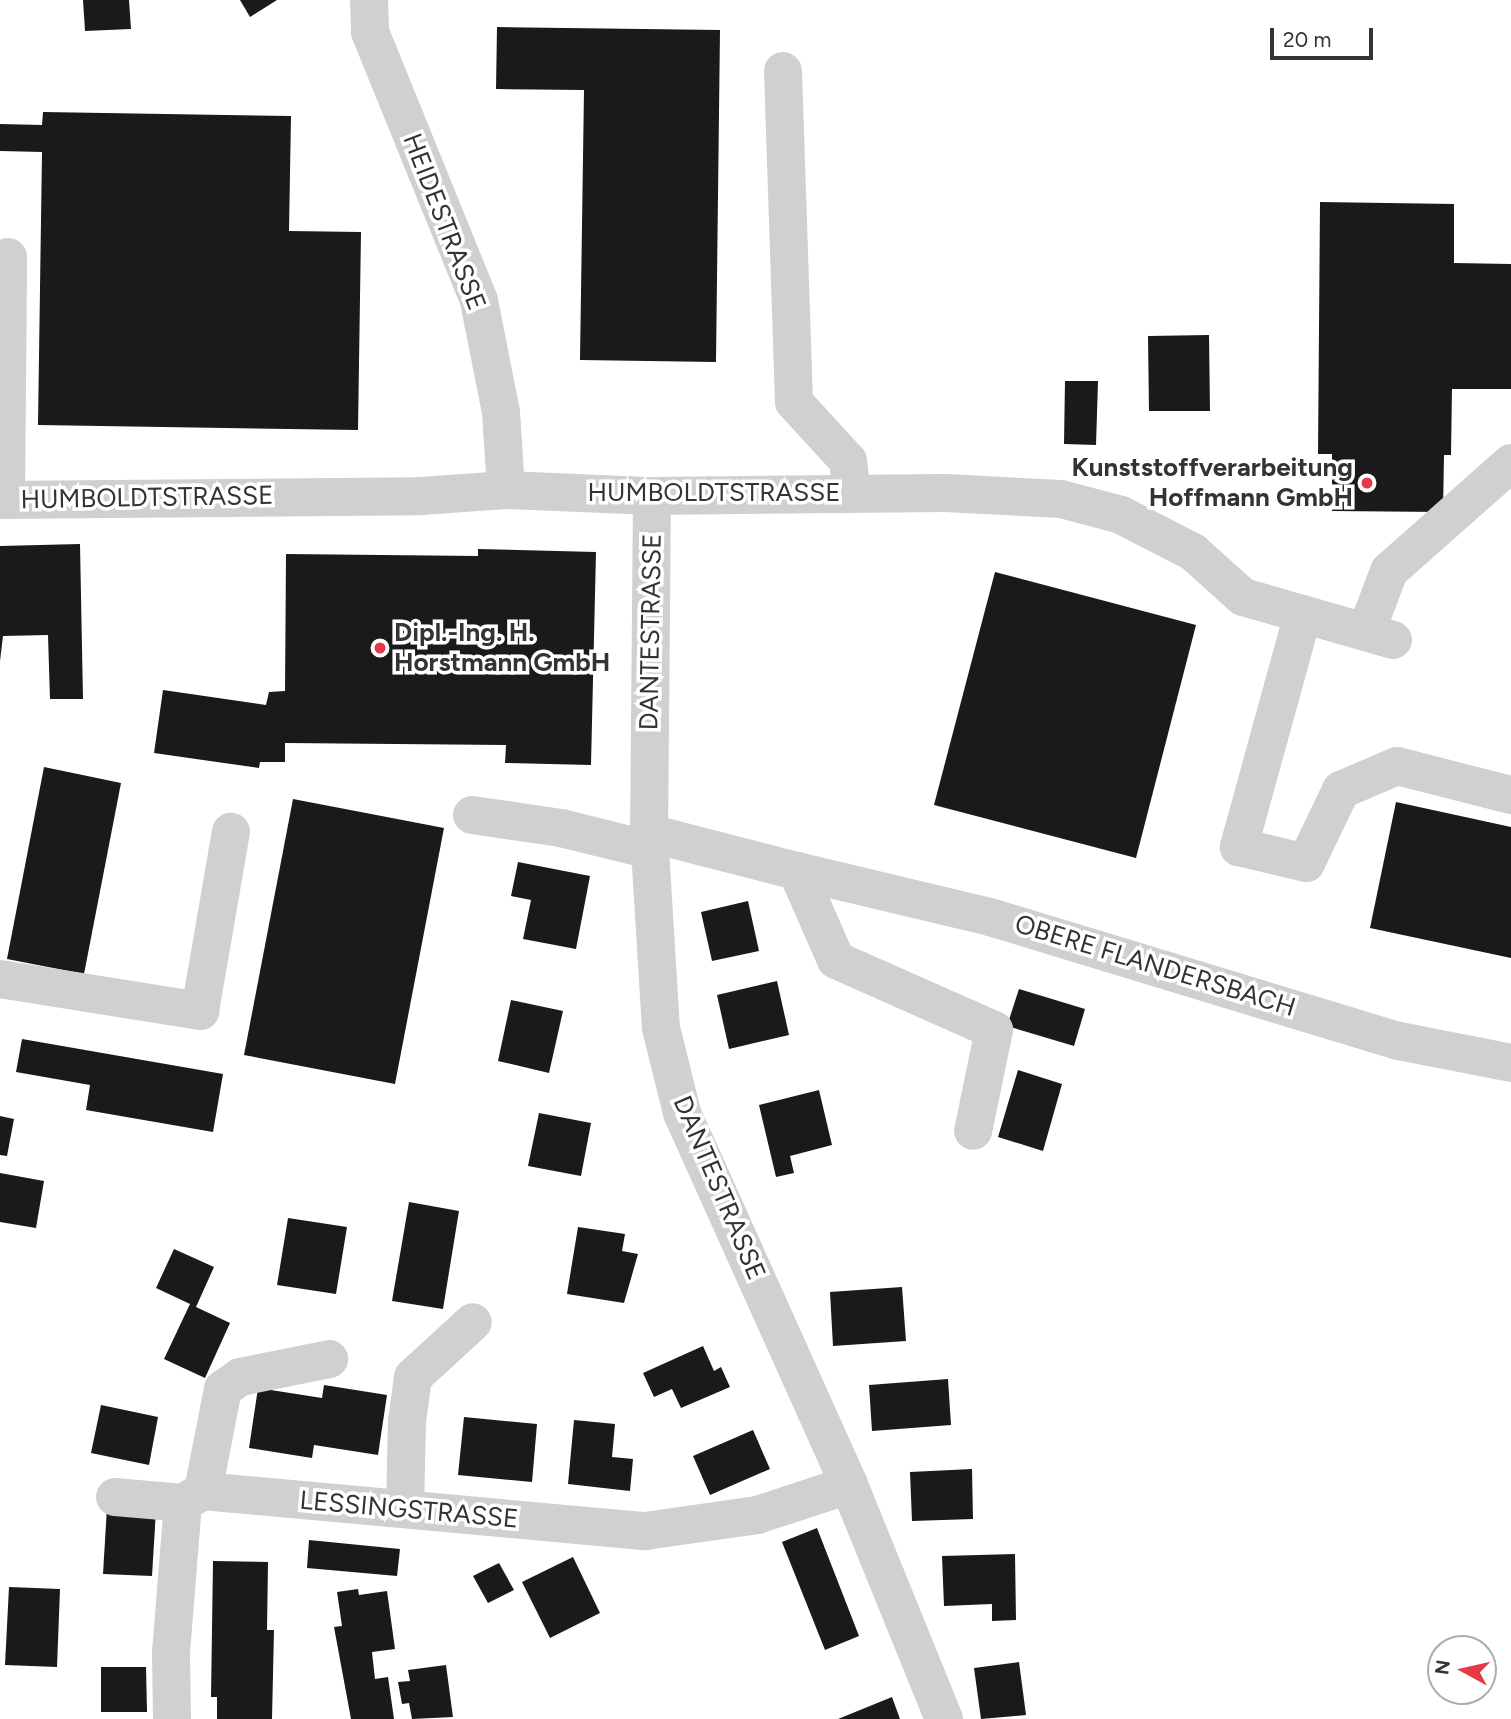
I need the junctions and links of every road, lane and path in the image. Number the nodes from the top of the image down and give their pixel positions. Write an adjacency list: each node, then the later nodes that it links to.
1 (369, 0): 5 (street, HEIDESTRASSE)
2 (783, 71): 6 (street)
3 (8, 257): 8 (street)
4 (1511, 463): 9 (street, HUMBOLDTSTRASSE)
5 (506, 490): 7 (street, HUMBOLDTSTRASSE); 8 (street, HUMBOLDTSTRASSE)
6 (852, 494): 7 (street, HUMBOLDTSTRASSE); 9 (street, HUMBOLDTSTRASSE)
7 (652, 496): 13 (street, DANTESTRASSE)
8 (3, 500)
9 (1303, 614): 10 (street)
10 (1511, 795)
11 (472, 815): 13 (street)
12 (231, 832): 15 (street)
13 (650, 842): 14 (street); 20 (street, DANTESTRASSE)
14 (797, 871): 16 (street, OBERE FLANDERSBACH); 17 (street)
15 (0, 979)
16 (1511, 1063)
17 (973, 1132)
18 (473, 1322): 23 (street)
19 (329, 1359): 22 (street)
20 (849, 1485): 23 (street, LESSINGSTRASSE); 25 (street, DANTESTRASSE)
21 (115, 1497): 22 (street, LESSINGSTRASSE)
22 (193, 1497): 23 (street, LESSINGSTRASSE); 24 (street)
23 (405, 1509)
24 (172, 1719)
25 (944, 1719)

